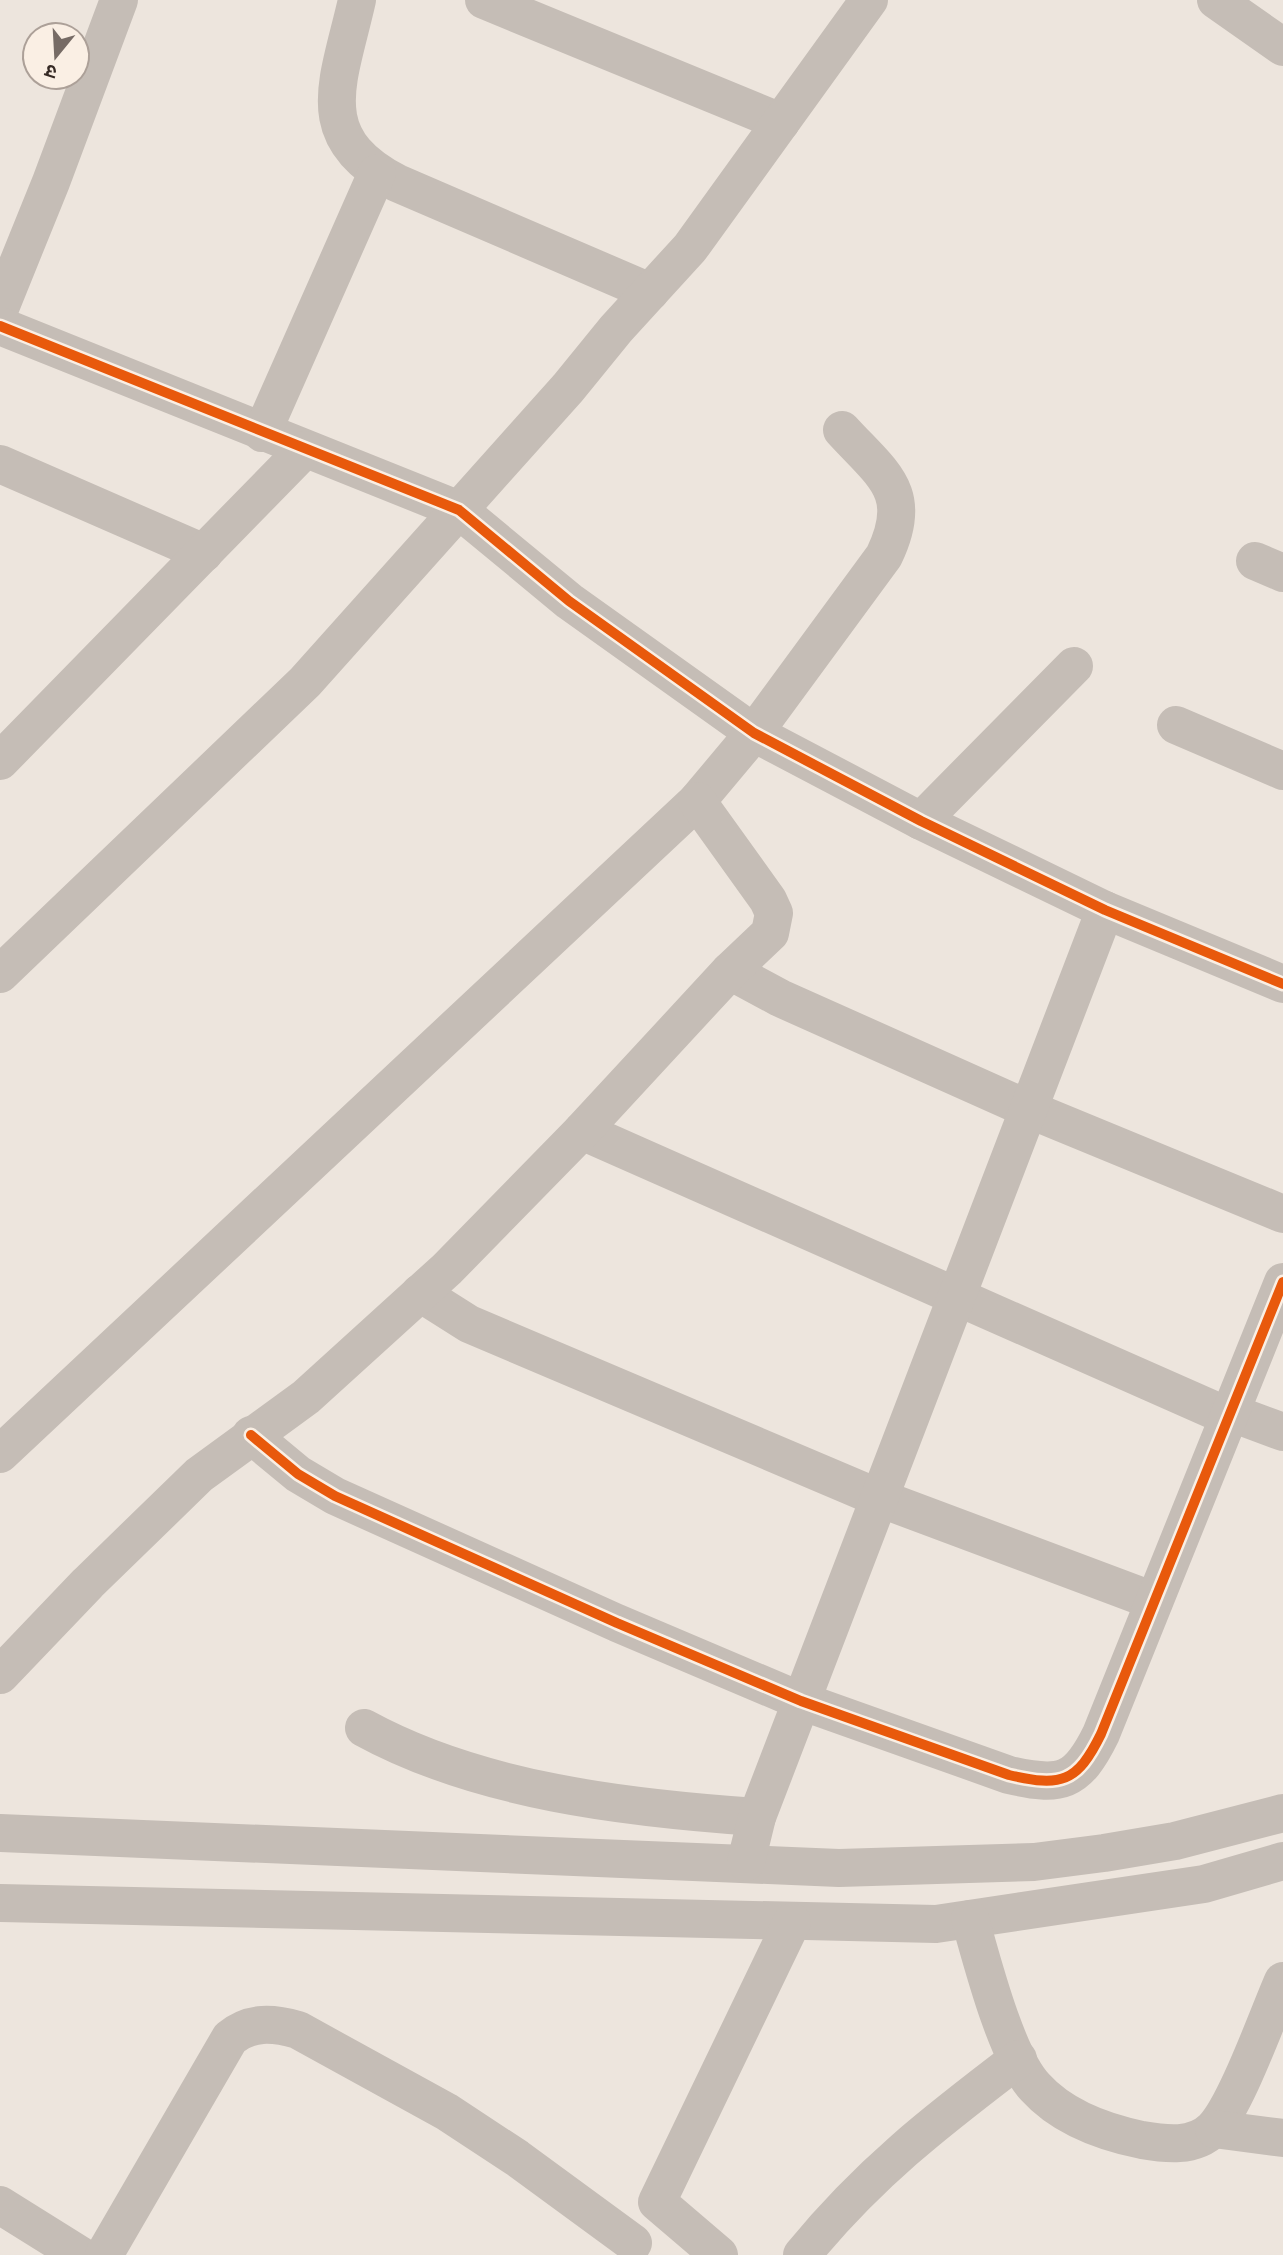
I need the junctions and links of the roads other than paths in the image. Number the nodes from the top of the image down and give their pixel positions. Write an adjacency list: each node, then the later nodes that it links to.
1 (118, 0): 10 (street)
2 (357, 0): 8 (street)
3 (484, 0): 7 (street)
4 (1216, 0): 6 (street)
5 (859, 3): 7 (street)
6 (1283, 47)
7 (781, 122): 9 (street)
8 (377, 173): 9 (street); 13 (street)
9 (650, 292): 16 (street)
10 (0, 308)
11 (0, 326): 13 (street)
12 (842, 430): 20 (street)
13 (262, 433): 14 (street)
14 (303, 450): 16 (street); 17 (street)
15 (0, 464): 17 (street)
16 (458, 510): 20 (street); 27 (street)
17 (204, 553): 21 (street)
18 (1074, 666): 24 (street)
19 (1176, 725): 22 (street)
20 (754, 733): 23 (street); 24 (street)
21 (0, 761)
22 (1283, 771)
23 (698, 801): 26 (street); 38 (street)
24 (921, 821): 25 (street)
25 (1105, 910): 28 (street); 29 (street)
26 (730, 971): 29 (street); 30 (street)
27 (0, 974)
28 (1283, 984)
29 (1028, 1109): 31 (street); 34 (street)
30 (582, 1131): 33 (street); 34 (street)
31 (1283, 1214)
32 (1283, 1282): 35 (street)
33 (420, 1293): 37 (street); 39 (street)
34 (957, 1295): 35 (street); 39 (street)
35 (1228, 1414): 36 (street); 40 (street)
36 (1283, 1432)
37 (250, 1435): 41 (street); 42 (street)
38 (0, 1454)
39 (878, 1498): 40 (street); 42 (street)
40 (1154, 1601): 42 (street)
41 (0, 1675)
42 (801, 1700): 45 (street)
43 (363, 1728): 45 (street)
44 (1283, 1813): 48 (street)
45 (757, 1817): 48 (street)
46 (0, 1832): 48 (street)
47 (1283, 1861): 50 (street)
48 (746, 1862)
49 (0, 1903): 51 (street)
50 (970, 1919): 51 (street); 53 (street)
51 (792, 1922): 56 (street)
52 (1283, 1981): 54 (street)
53 (1018, 2059): 54 (street); 62 (street)
54 (1214, 2129): 55 (street)
55 (1283, 2138)
56 (657, 2202): 58 (street); 61 (street)
57 (0, 2205): 59 (street)
58 (630, 2249): 60 (street)
59 (79, 2255)
60 (104, 2255)
61 (719, 2255)
62 (802, 2255)

